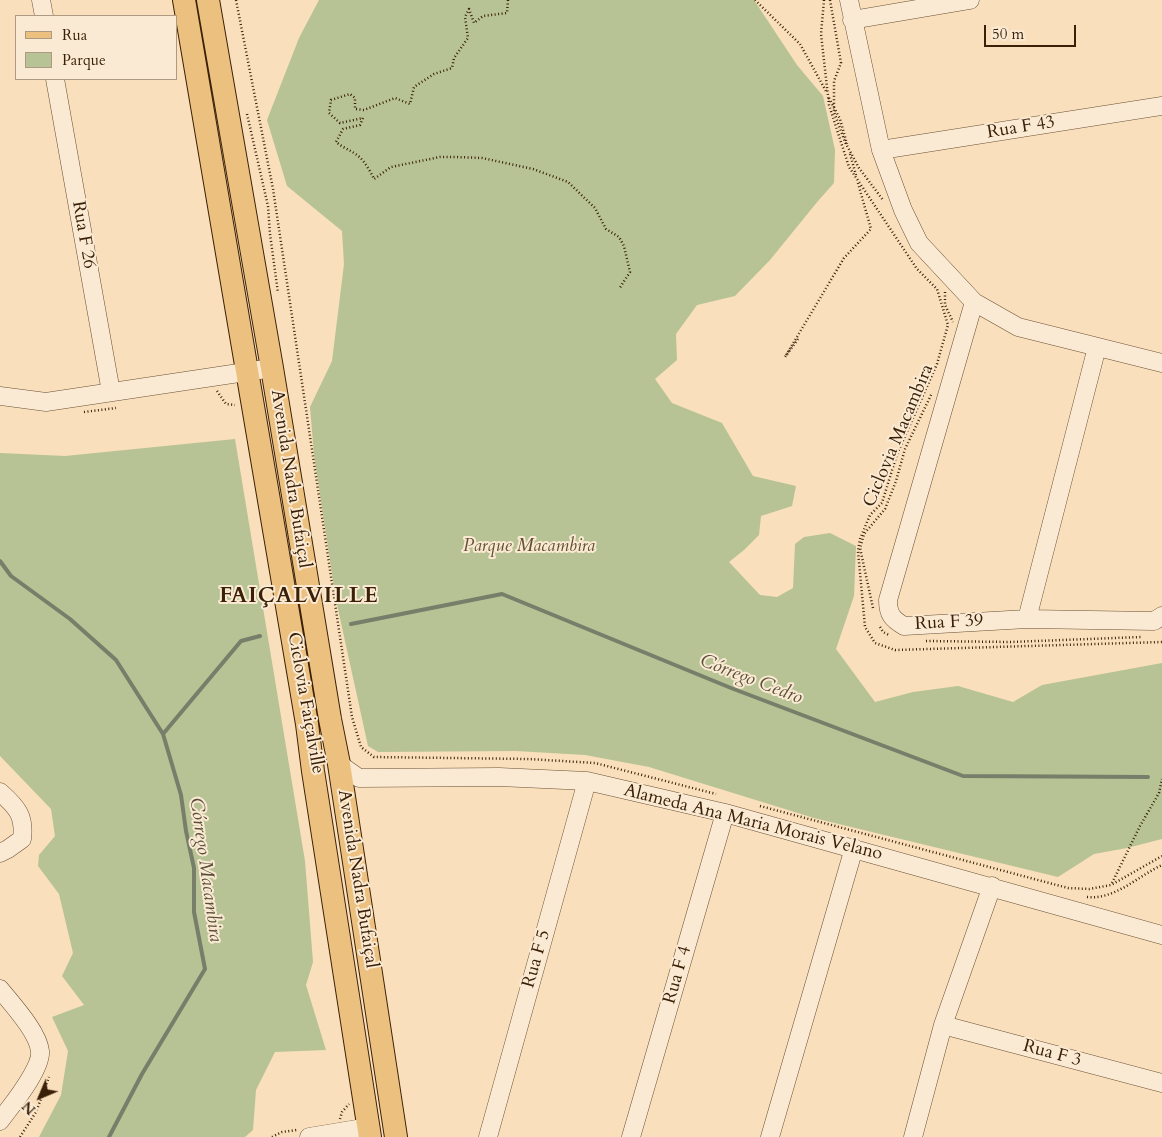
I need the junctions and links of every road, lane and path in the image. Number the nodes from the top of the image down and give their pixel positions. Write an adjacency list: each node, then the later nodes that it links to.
1 (41, 0): 11 (street)
2 (184, 0): 25 (main road, Avenida Nadra Bufaiçal)
3 (208, 0): 24 (main road, Avenida Nadra Bufaiçal)
4 (236, 0): 45 (path)
5 (508, 0): 18 (path)
6 (755, 0): 21 (path)
7 (824, 0): 39 (path)
8 (830, 0): 16 (path)
9 (849, 0): 12 (street)
10 (970, 0): 12 (street)
11 (44, 15)
12 (852, 20): 15 (street)
13 (55, 80): 29 (street, Rua F 26)
14 (1162, 106): 15 (street, Rua F 43)
15 (881, 150): 19 (street)
16 (886, 204)
17 (899, 236): 20 (path)
18 (619, 289)
19 (974, 302): 22 (street); 34 (street, Rua F 39)
20 (952, 329)
21 (798, 339)
22 (1097, 347): 23 (street); 34 (street)
23 (1162, 363)
24 (272, 368): 25 (street); 40 (main road, Avenida Nadra Bufaiçal)
25 (248, 370): 29 (street); 58 (main road, Avenida Nadra Bufaiçal)
26 (936, 387): 32 (path, Ciclovia Macambira)
27 (212, 390): 30 (path)
28 (0, 396): 29 (street)
29 (116, 400): 31 (path)
30 (238, 408)
31 (76, 412)
32 (874, 611)
33 (1162, 616): 34 (street)
34 (1027, 619)
35 (876, 620): 36 (path)
36 (893, 637)
37 (1146, 637): 38 (path)
38 (918, 640)
39 (1162, 642)
40 (339, 764): 42 (street, Alameda Ana Maria Morais Velano); 61 (main road, Avenida Nadra Bufaiçal)
41 (1162, 778): 49 (path)
42 (587, 781): 45 (street, Alameda Ana Maria Morais Velano); 62 (street, Rua F 5)
43 (0, 792): 47 (street)
44 (752, 804): 49 (path)
45 (724, 805): 46 (street, Alameda Ana Maria Morais Velano); 63 (street, Rua F 4)
46 (854, 848): 50 (street, Alameda Ana Maria Morais Velano); 64 (street)
47 (0, 853)
48 (1162, 856): 49 (path)
49 (1112, 885)
50 (992, 886): 51 (street, Alameda Ana Maria Morais Velano); 53 (street)
51 (1162, 935)
52 (0, 989): 56 (street)
53 (943, 1025): 54 (street, Rua F 3); 65 (street)
54 (1162, 1083)
55 (351, 1096): 57 (path)
56 (0, 1121)
57 (338, 1122)
58 (370, 1132): 59 (street)
59 (305, 1133): 60 (path)
60 (272, 1137)
61 (396, 1137)
62 (488, 1137)
63 (631, 1137)
64 (770, 1137)
65 (913, 1137)

